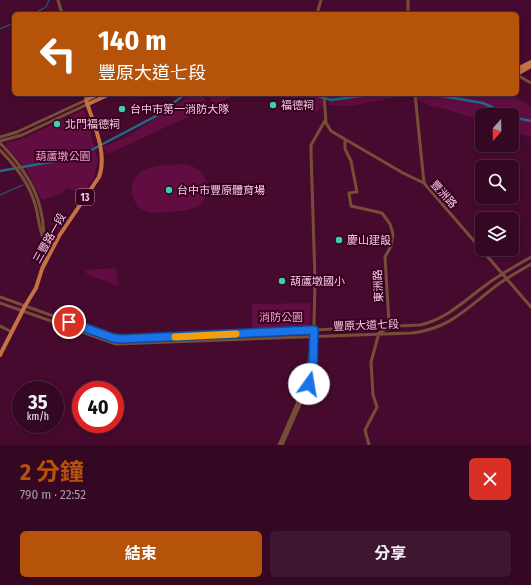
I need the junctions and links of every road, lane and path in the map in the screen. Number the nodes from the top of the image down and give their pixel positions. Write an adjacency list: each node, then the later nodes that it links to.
1 (58, 0): 4 (street)
2 (321, 0): 5 (street)
3 (408, 0): 6 (street)
4 (61, 12)
5 (318, 12)
6 (408, 12)
7 (531, 62): 9 (main road)
8 (531, 66): 10 (main road)
9 (519, 68)
10 (519, 73)
11 (519, 75): 12 (street)
12 (531, 83)
13 (86, 96): 18 (street)
14 (95, 96): 18 (main road)
15 (104, 96): 18 (main road)
16 (324, 96): 19 (street)
17 (415, 96): 24 (street)
18 (87, 102): 20 (street); 22 (street); 30 (main road, 三豐路一段 / 13)
19 (326, 119): 21 (street, 豐洲路); 40 (street)
20 (0, 137)
21 (345, 140): 24 (street, 豐洲路); 39 (street, 東洲路)
22 (0, 142): 25 (street)
23 (0, 150): 26 (street)
24 (424, 184): 31 (street, 豐洲路)
25 (39, 202): 26 (street); 27 (street)
26 (35, 204): 27 (street)
27 (44, 240): 30 (street)
28 (531, 257): 31 (street, 豐原大道七段)
29 (531, 264): 32 (street, 豐原大道七段)
30 (42, 269): 35 (main road, 三豐路一段 / 13)
31 (502, 273): 32 (street, 豐洲路); 39 (street, 豐原大道七段)
32 (507, 278): 36 (street, 豐洲路); 42 (street, 豐原大道七段)
33 (0, 297): 35 (street, 豐原大道七段)
34 (0, 303): 37 (street, 豐原大道七段)
35 (25, 306): 37 (main road, 三豐路一段 / 13); 40 (street, 豐原大道七段)
36 (531, 307)
37 (22, 311): 41 (main road, 13); 43 (street, 豐原大道七段)
38 (0, 326): 41 (street)
39 (388, 328): 40 (street, 豐原大道七段); 42 (street)
40 (314, 330): 43 (street)
41 (12, 332): 44 (main road, 13)
42 (379, 333): 43 (street, 豐原大道七段); 47 (street)
43 (313, 335): 45 (street); 46 (street)
44 (0, 355)
45 (279, 445)
46 (282, 445)
47 (369, 445)

